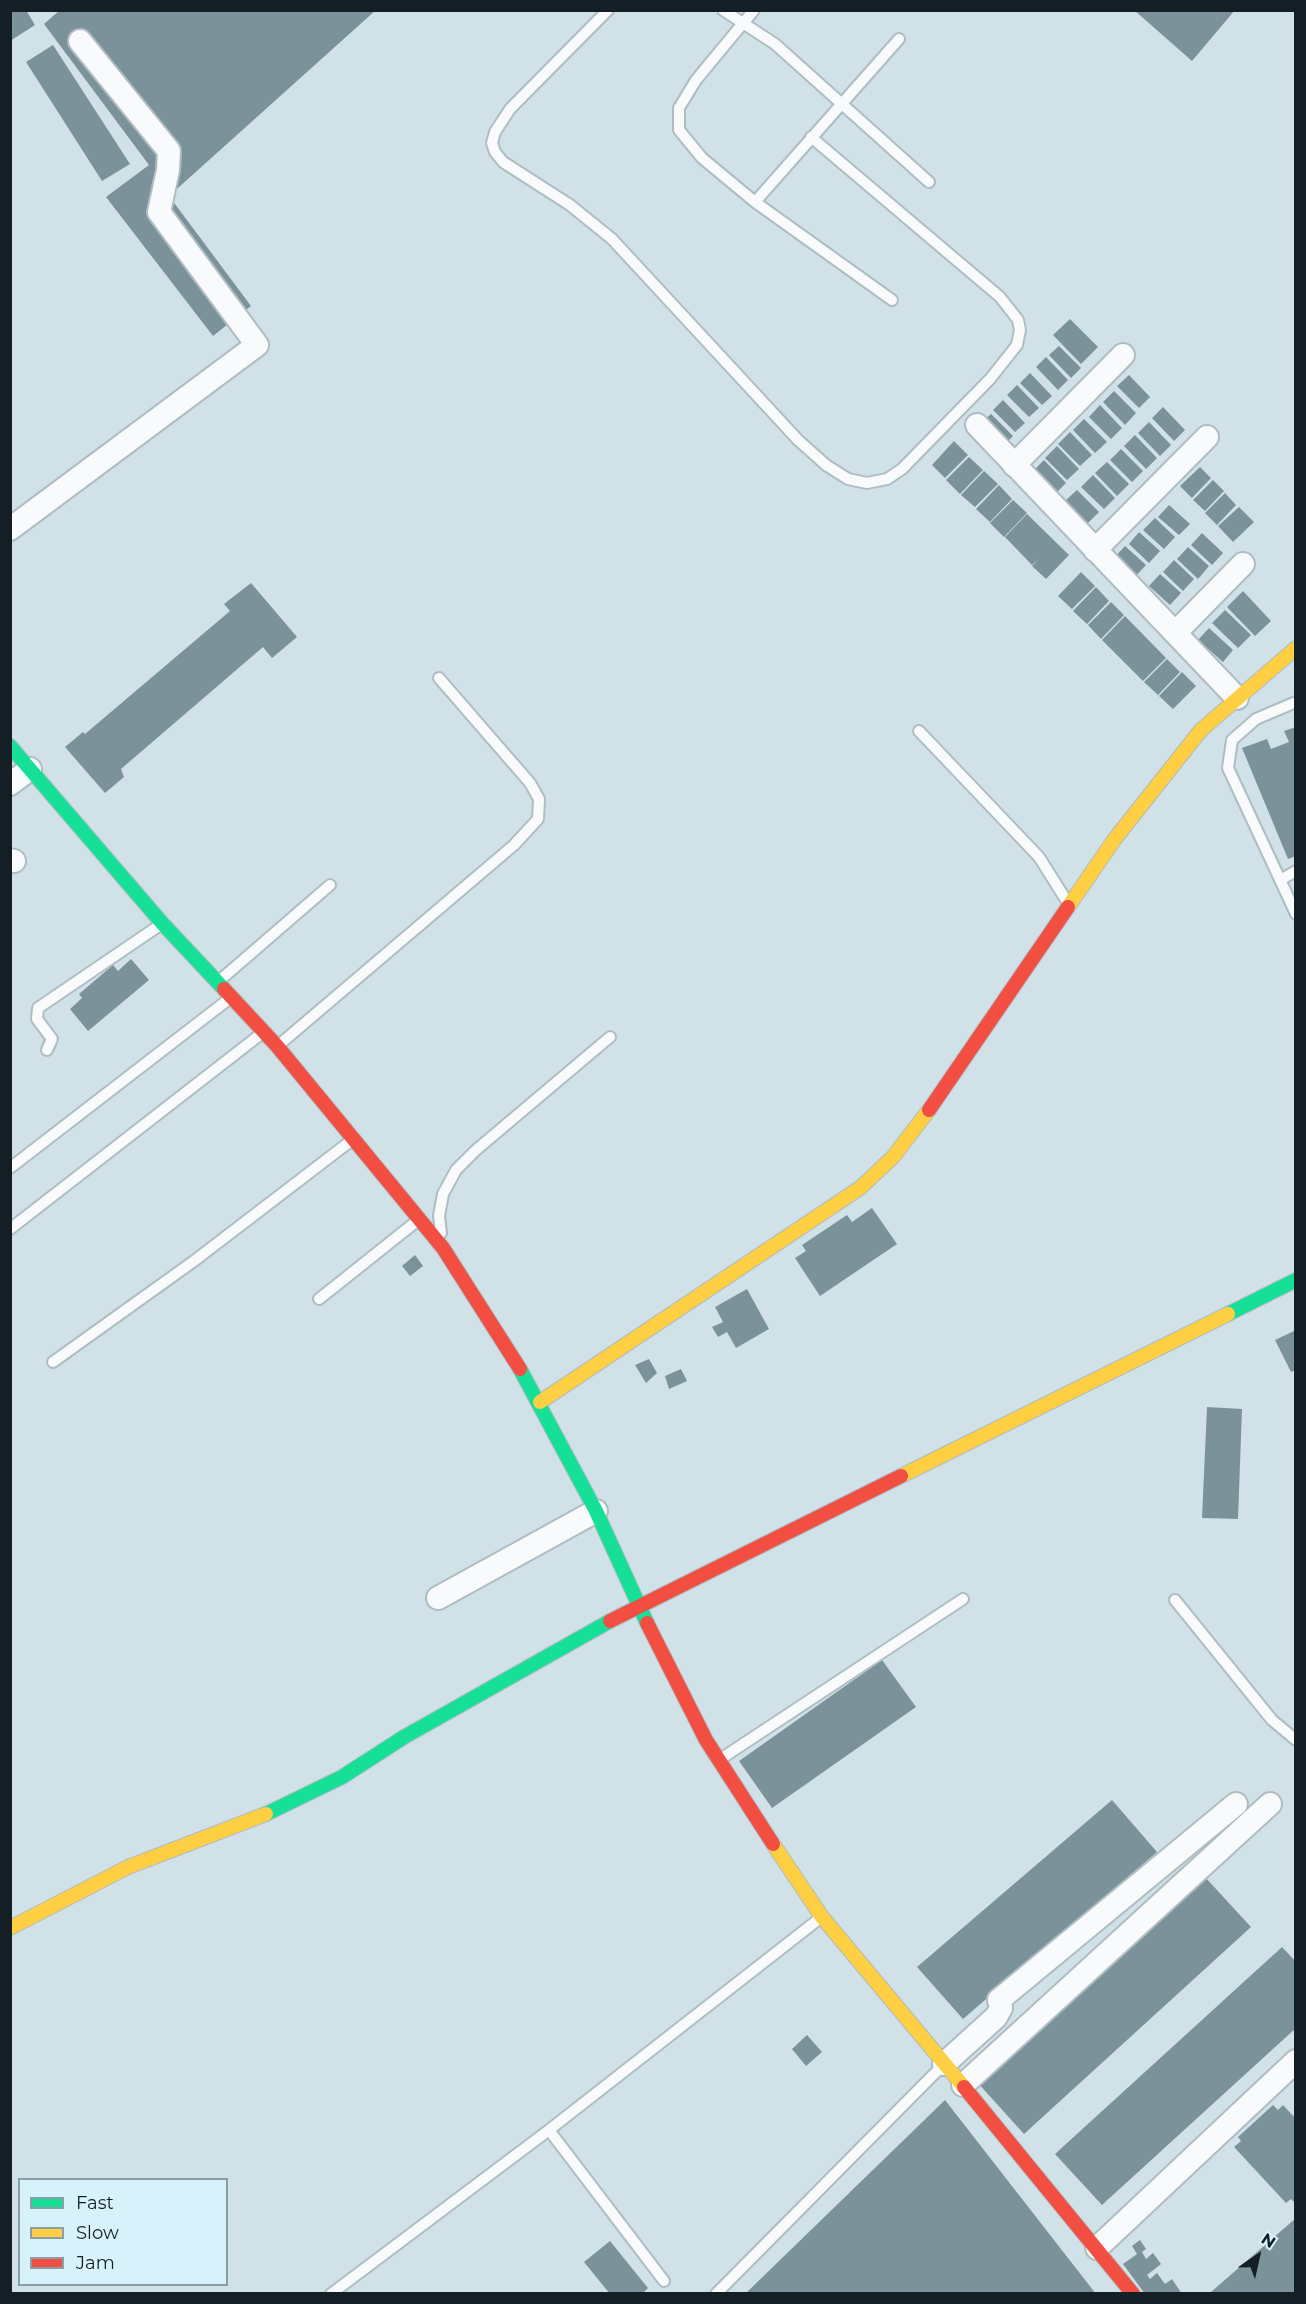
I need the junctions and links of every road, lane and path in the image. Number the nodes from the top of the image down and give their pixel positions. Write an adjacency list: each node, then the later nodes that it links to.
1 (608, 10): 8 (lane)
2 (723, 10): 4 (lane)
3 (754, 10): 4 (lane)
4 (742, 22): 7 (lane); 10 (lane)
5 (898, 39): 7 (lane)
6 (80, 41): 16 (street)
7 (842, 102): 8 (lane); 9 (lane)
8 (812, 137): 10 (lane)
9 (930, 182)
10 (755, 201): 11 (lane)
11 (892, 300)
12 (1123, 355): 15 (street)
13 (977, 425): 15 (street)
14 (1207, 437): 17 (street)
15 (1014, 465): 17 (street)
16 (10, 529)
17 (1095, 550): 19 (street)
18 (1243, 564): 19 (street)
19 (1176, 633): 23 (street)
20 (1296, 648): 23 (street)
21 (439, 678): 37 (lane)
22 (1296, 702): 23 (lane)
23 (1247, 709): 28 (lane); 30 (street)
24 (919, 731): 30 (lane)
25 (18, 759): 26 (street); 32 (street)
26 (10, 783)
27 (1296, 871): 28 (lane)
28 (1280, 880): 31 (lane)
29 (330, 885): 33 (lane)
30 (1069, 905): 47 (street)
31 (1296, 914)
32 (162, 923): 33 (street); 38 (lane)
33 (219, 982): 34 (street)
34 (231, 997): 35 (street); 40 (lane)
35 (264, 1032): 37 (street); 42 (lane)
36 (610, 1037): 43 (lane)
37 (277, 1046): 39 (street)
38 (47, 1050)
39 (355, 1138): 41 (street); 46 (lane)
40 (10, 1168)
41 (420, 1219): 43 (street); 45 (lane)
42 (10, 1229)
43 (443, 1248): 47 (street)
44 (1296, 1280): 52 (street)
45 (319, 1299)
46 (53, 1362)
47 (540, 1402): 48 (street)
48 (596, 1511): 49 (street); 52 (street)
49 (438, 1598)
50 (963, 1599): 54 (lane)
51 (1175, 1600): 53 (lane)
52 (638, 1606): 54 (street); 58 (street)
53 (1296, 1740)
54 (719, 1760): 57 (street)
55 (1236, 1804): 60 (street)
56 (1270, 1804): 61 (street)
57 (822, 1917): 60 (street); 62 (lane)
58 (10, 1928)
59 (1296, 2061): 63 (street)
60 (944, 2064): 61 (street); 66 (lane)
61 (963, 2085): 63 (street)
62 (549, 2130): 64 (lane); 65 (lane)
63 (1097, 2248): 67 (street)
64 (664, 2281)
65 (331, 2294)
66 (716, 2294)
67 (1133, 2294)

